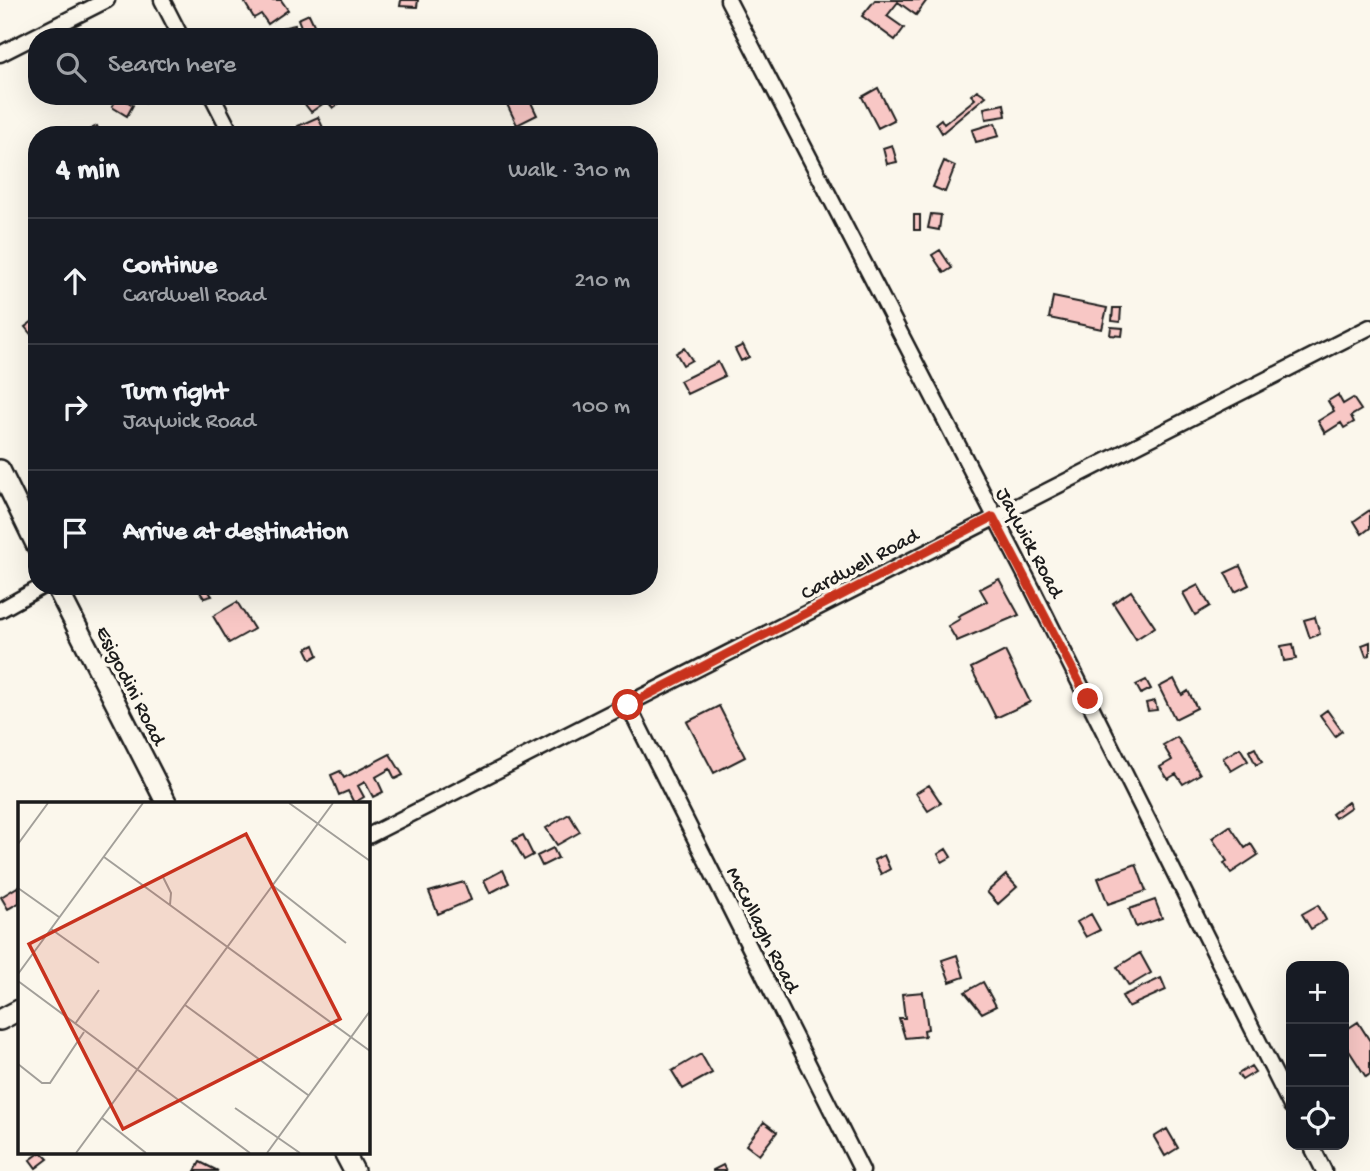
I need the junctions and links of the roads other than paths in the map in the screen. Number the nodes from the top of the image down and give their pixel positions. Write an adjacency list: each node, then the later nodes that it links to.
1 (107, 0): 4 (street)
2 (162, 0): 5 (street)
3 (728, 0): 12 (street, Jaywick Road)
4 (52, 28)
5 (176, 28)
6 (28, 40): 7 (street)
7 (0, 54)
8 (217, 105): 9 (street)
9 (227, 126)
10 (1370, 327): 12 (street, Cardwell Road)
11 (0, 470): 13 (main road)
12 (993, 517): 17 (street, Cardwell Road); 22 (street, Jaywick Road)
13 (28, 528)
14 (28, 594): 16 (street)
15 (62, 595): 18 (main road, Esigodini Road)
16 (0, 610)
17 (628, 705): 19 (street, Cardwell Road); 26 (street, McCullagh Road)
18 (166, 802)
19 (369, 835)
20 (18, 1011): 21 (main road)
21 (0, 1020)
22 (1286, 1096)
23 (1314, 1150): 27 (street)
24 (345, 1154): 25 (main road)
25 (354, 1171)
26 (862, 1171)
27 (1324, 1171)

